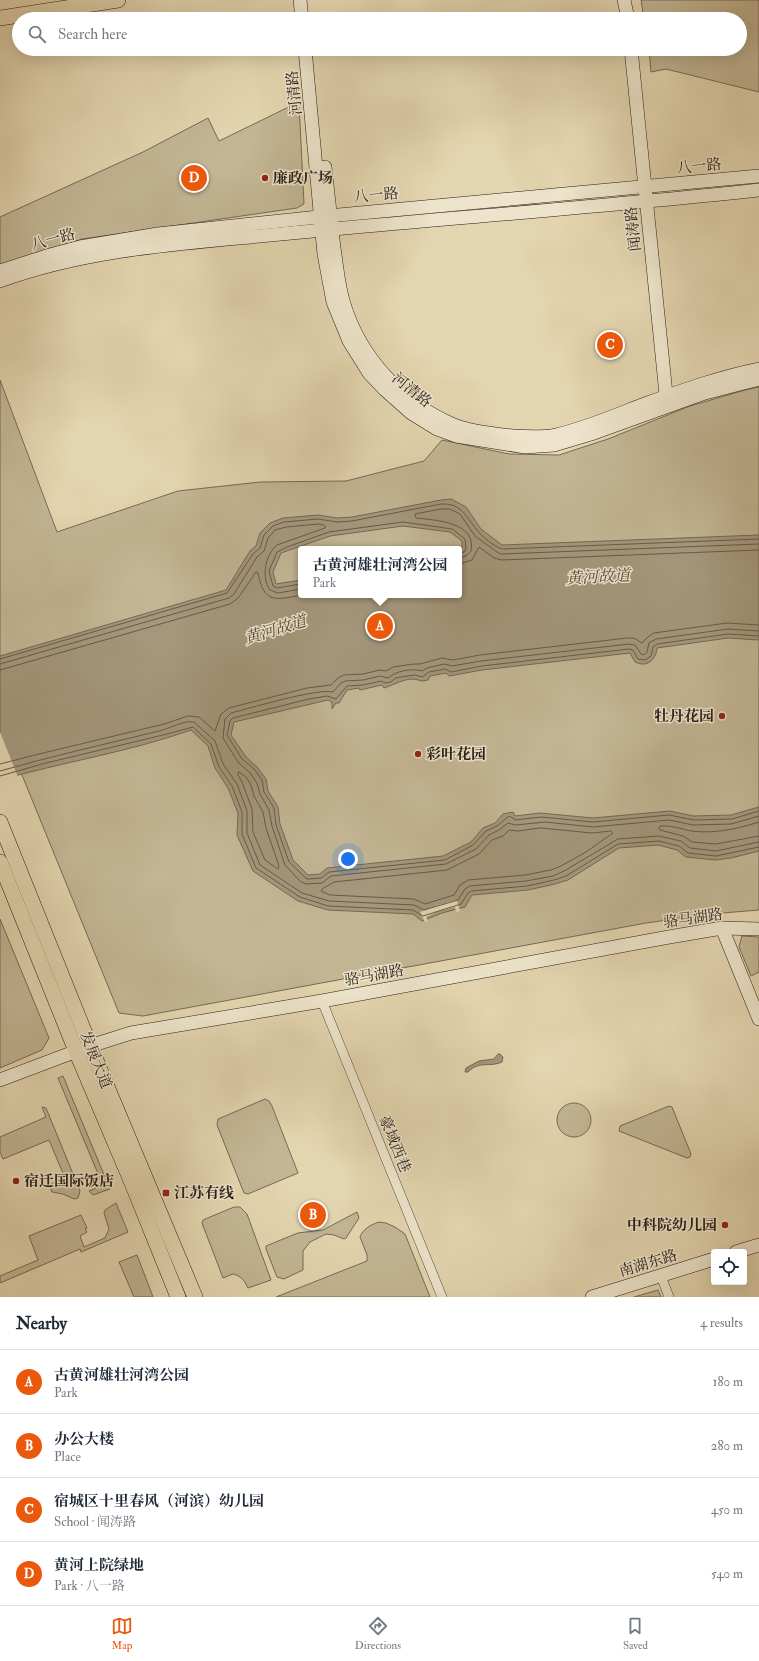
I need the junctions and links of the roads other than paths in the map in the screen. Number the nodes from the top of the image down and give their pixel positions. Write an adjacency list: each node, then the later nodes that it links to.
1 (118, 0): 5 (main road)
2 (300, 0): 6 (street)
3 (307, 0): 7 (street)
4 (624, 0): 8 (street)
5 (39, 12)
6 (301, 12)
7 (308, 12)
8 (627, 12)
9 (12, 16): 10 (main road)
10 (0, 18)
11 (306, 56): 18 (street, 河清路)
12 (313, 56): 18 (street, 河清路)
13 (632, 56): 15 (street, 闻涛路)
14 (759, 176): 15 (street, 八一路)
15 (644, 187): 17 (street, 闻涛路); 18 (street, 八一路)
16 (759, 190): 17 (street, 八一路)
17 (646, 202): 19 (street, 八一路); 24 (street, 闻涛路)
18 (326, 216): 19 (street, 河清路); 20 (street, 八一路)
19 (327, 230): 21 (street, 八一路); 24 (street, 河清路)
20 (0, 271)
21 (0, 281)
22 (759, 369): 24 (street, 河清路)
23 (759, 378): 24 (street, 河清路)
24 (667, 401)
25 (0, 822): 31 (main road, 发展大道)
26 (0, 862): 32 (main road, 发展大道)
27 (722, 928): 28 (street, 骆马湖路); 29 (street, 骆马湖路); 30 (street)
28 (759, 929)
29 (322, 1000): 31 (street, 骆马湖路); 40 (street, 豪域西巷)
30 (759, 1019)
31 (90, 1046): 32 (street, 骆马湖路); 39 (main road, 发展大道)
32 (76, 1051): 33 (street, 骆马湖路); 38 (main road, 发展大道)
33 (0, 1080)
34 (759, 1245): 35 (street)
35 (746, 1249)
36 (711, 1260): 37 (street, 南湖东路)
37 (661, 1276): 41 (street, 南湖东路); 42 (street)
38 (178, 1297)
39 (194, 1297)
40 (442, 1297)
41 (592, 1297)
42 (669, 1297)

